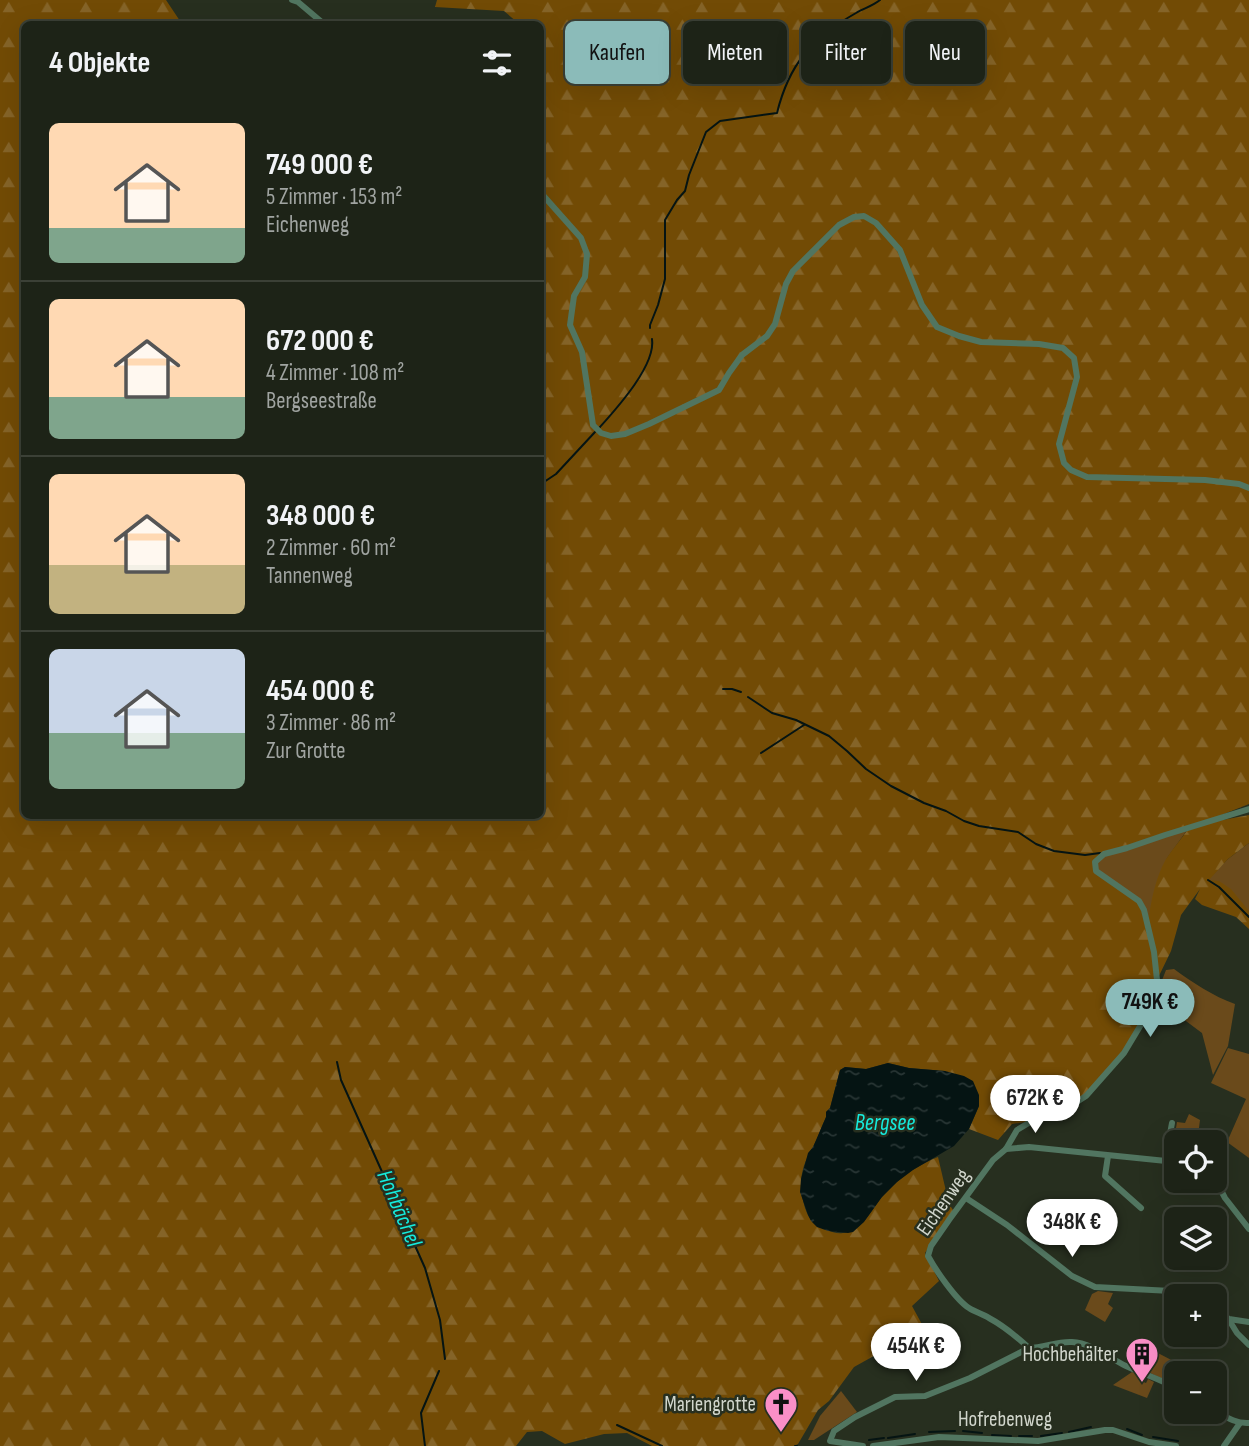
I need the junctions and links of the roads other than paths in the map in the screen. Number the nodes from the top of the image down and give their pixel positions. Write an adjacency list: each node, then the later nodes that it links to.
1 (292, 0): 2 (street)
2 (320, 21)
3 (544, 197): 4 (street)
4 (1249, 488)
5 (1249, 809): 8 (street, Eichenweg)
6 (1172, 1123): 7 (street)
7 (1171, 1130)
8 (1006, 1149): 9 (street); 12 (street, Eichenweg)
9 (1108, 1156): 10 (street); 13 (street)
10 (1164, 1161)
11 (1222, 1193): 14 (street)
12 (966, 1198): 15 (street); 19 (street, Eichenweg)
13 (1141, 1208)
14 (1249, 1229)
15 (1164, 1291)
16 (1229, 1319): 17 (street); 18 (street)
17 (1249, 1322)
18 (1249, 1345)
19 (1029, 1348): 20 (street); 24 (street)
20 (1164, 1383)
21 (1227, 1416): 22 (street)
22 (1240, 1423): 23 (street); 27 (street)
23 (1249, 1423)
24 (863, 1446)
25 (873, 1446): 26 (street, Hofrebenweg)
26 (1176, 1446)
27 (1224, 1446)

